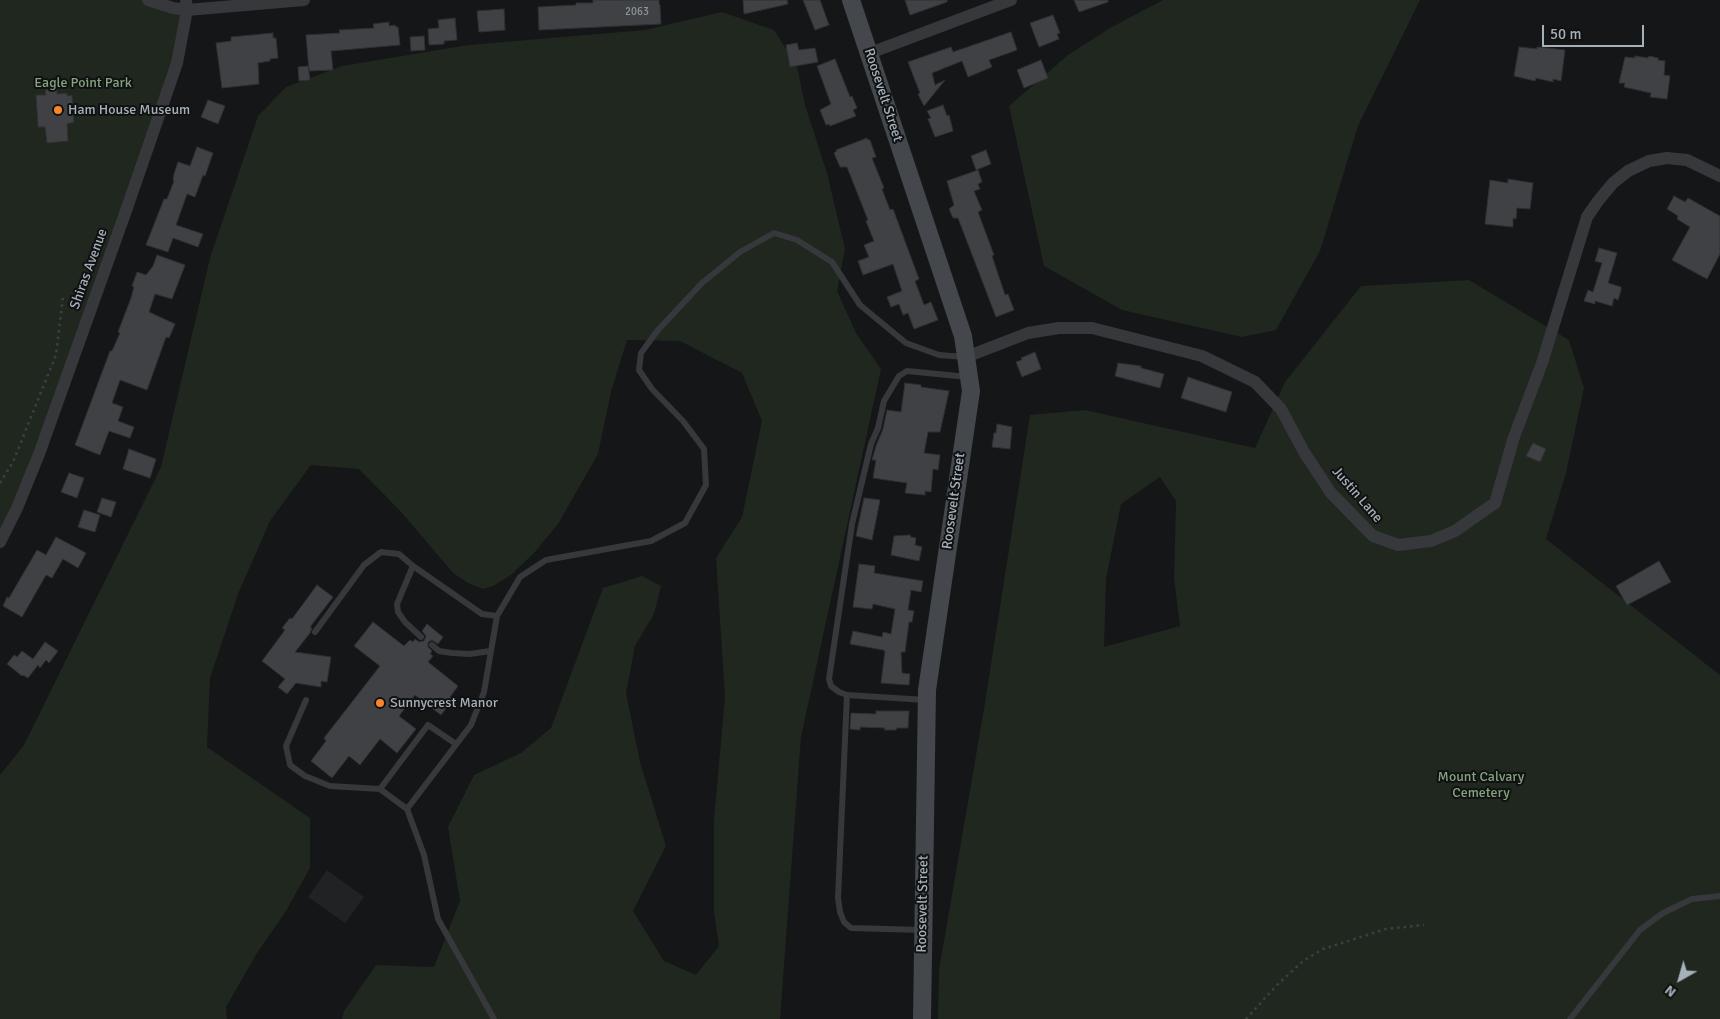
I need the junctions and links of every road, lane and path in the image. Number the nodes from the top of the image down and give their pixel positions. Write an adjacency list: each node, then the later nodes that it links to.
1 (148, 0): 5 (street)
2 (304, 0): 5 (street)
3 (852, 0): 6 (street, Roosevelt Street)
4 (1010, 0): 6 (street)
5 (187, 5): 12 (street, Shiras Avenue)
6 (870, 53): 9 (street, Roosevelt Street)
7 (1720, 176): 9 (street, Justin Lane)
8 (63, 298): 11 (path)
9 (966, 357): 10 (street, Roosevelt Street); 14 (lane)
10 (968, 377): 19 (lane); 21 (street, Roosevelt Street)
11 (0, 483)
12 (0, 542)
13 (413, 566): 14 (lane); 15 (lane); 16 (lane)
14 (497, 616): 18 (lane)
15 (315, 632)
16 (421, 637)
17 (432, 646): 18 (lane)
18 (490, 651): 22 (lane)
19 (847, 695): 21 (lane); 27 (lane)
20 (306, 700): 23 (lane)
21 (927, 700): 27 (street, Roosevelt Street)
22 (456, 744): 23 (lane); 24 (lane)
23 (380, 789): 24 (lane)
24 (407, 809): 28 (lane)
25 (1720, 896): 31 (lane)
26 (1424, 926): 30 (path)
27 (923, 930): 29 (street, Roosevelt Street)
28 (494, 1019)
29 (922, 1019)
30 (1246, 1019)
31 (1570, 1019)

